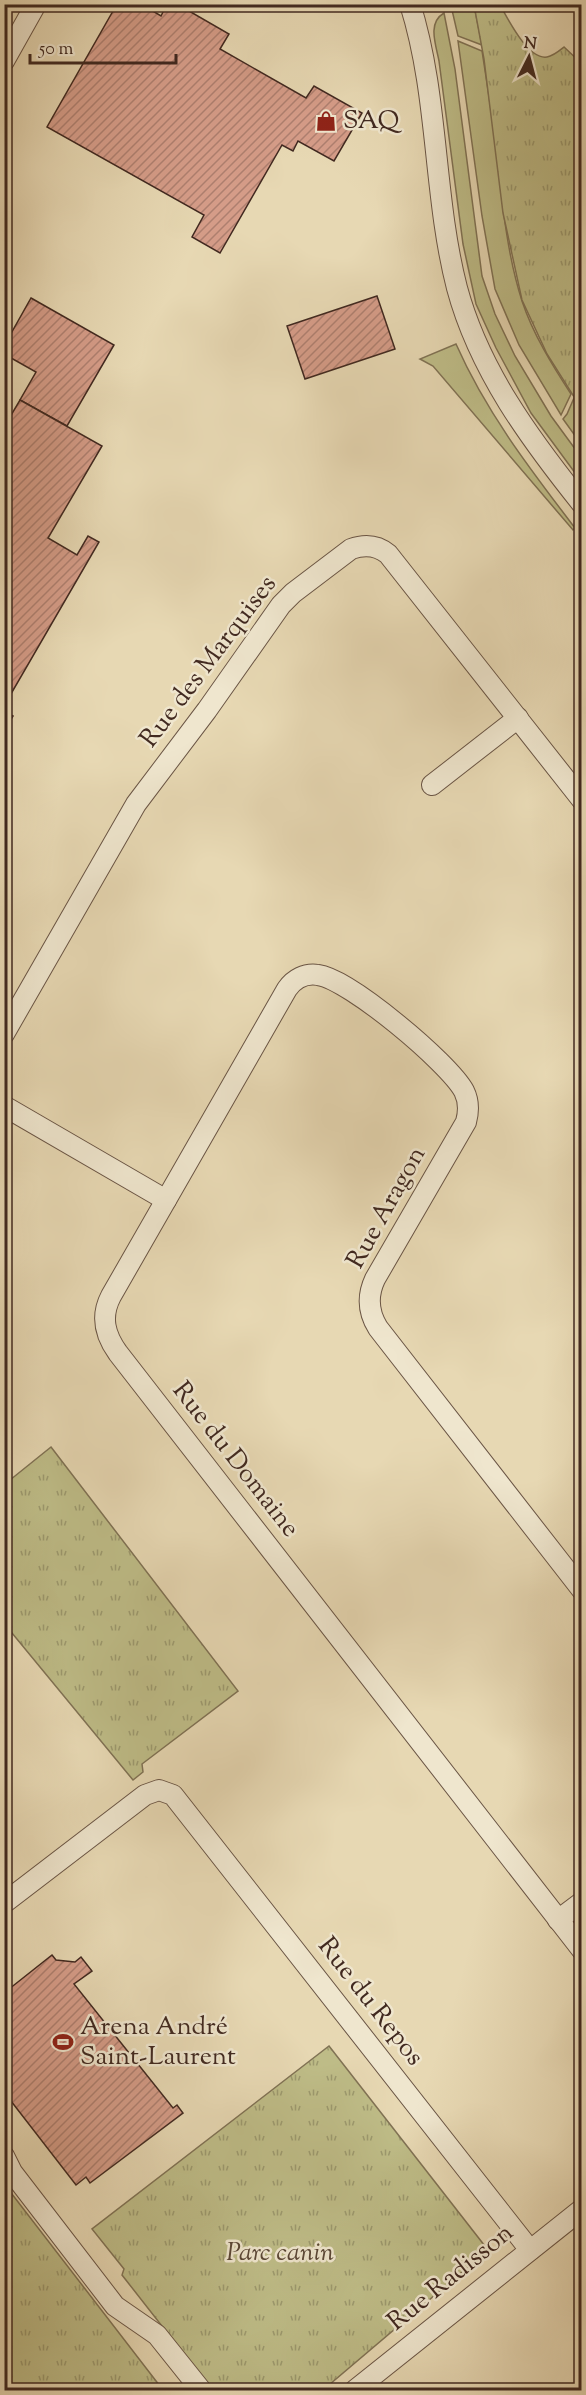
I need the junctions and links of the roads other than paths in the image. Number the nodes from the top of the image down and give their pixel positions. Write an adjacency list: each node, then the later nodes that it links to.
1 (36, 4): 3 (street)
2 (410, 4): 4 (street)
3 (4, 61)
4 (582, 504)
5 (518, 718): 6 (street); 7 (street, Rue des Marquises); 9 (street, Rue des Marquises)
6 (432, 785)
7 (582, 800)
8 (310, 974): 11 (street, Rue du Domaine); 12 (street, Rue Aragon)
9 (4, 1034)
10 (4, 1106): 11 (street)
11 (166, 1200): 15 (street, Rue du Domaine)
12 (582, 1590)
13 (582, 1902): 15 (street)
14 (4, 1903): 19 (street, Rue du Repos)
15 (558, 1920): 16 (street, Rue du Domaine)
16 (582, 1950)
17 (4, 2157): 20 (street)
18 (582, 2209): 19 (street, Rue Radisson)
19 (530, 2250): 21 (street, Rue Radisson)
20 (201, 2391)
21 (355, 2391)

